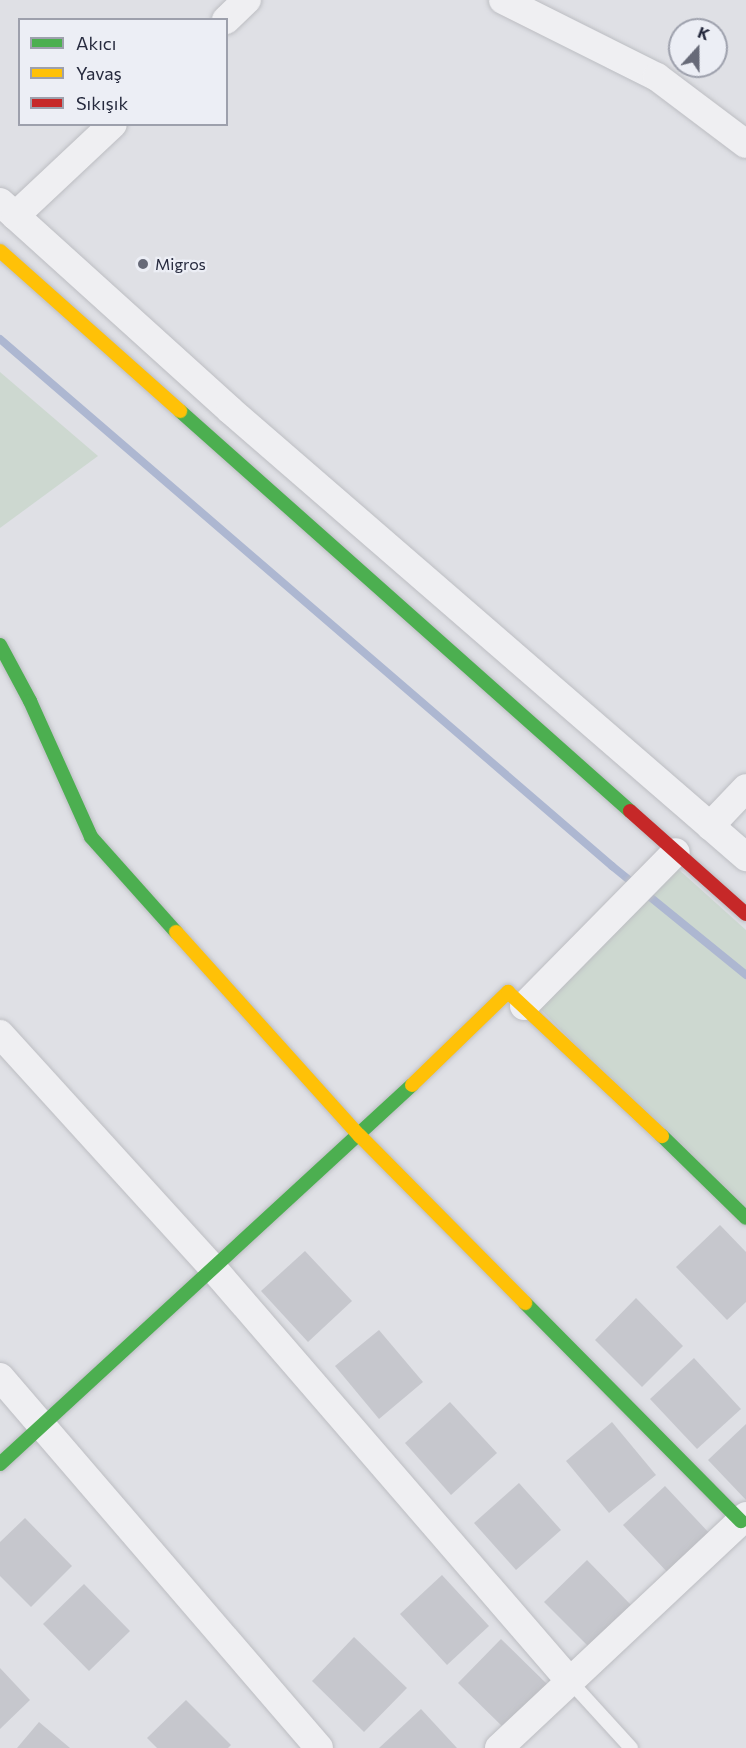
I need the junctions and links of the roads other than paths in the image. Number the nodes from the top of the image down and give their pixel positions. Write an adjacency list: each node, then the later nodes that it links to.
1 (247, 0): 3 (street)
2 (504, 0): 5 (street)
3 (228, 18)
4 (111, 126): 6 (street)
5 (746, 144)
6 (8, 209): 10 (street)
7 (0, 251): 11 (street)
8 (0, 645): 16 (street)
9 (746, 788): 10 (street)
10 (710, 826): 12 (street)
11 (676, 852): 13 (street); 14 (street)
12 (746, 857)
13 (746, 914)
14 (524, 1006): 16 (street); 17 (street)
15 (0, 1034): 18 (street)
16 (360, 1136): 18 (street); 22 (street)
17 (746, 1218)
18 (212, 1267): 20 (street); 23 (street)
19 (0, 1377): 20 (street)
20 (41, 1425): 21 (street); 24 (street)
21 (0, 1464)
22 (744, 1521): 23 (street)
23 (569, 1680): 25 (street); 26 (lane)
24 (319, 1748)
25 (499, 1748)
26 (631, 1748)

